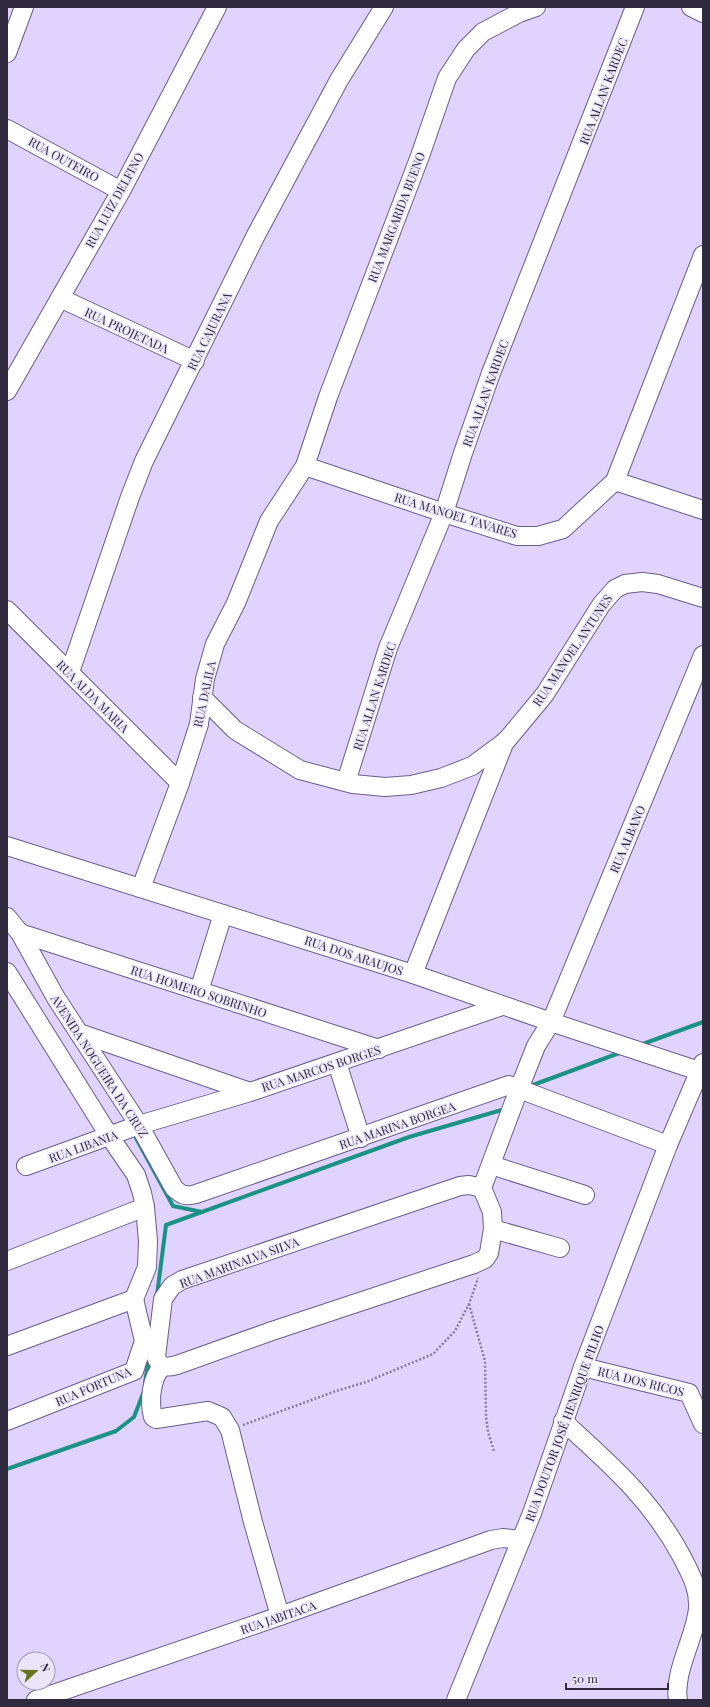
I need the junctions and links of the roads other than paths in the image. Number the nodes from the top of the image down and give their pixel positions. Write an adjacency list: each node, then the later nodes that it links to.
1 (24, 7): 8 (street)
2 (217, 7): 10 (street, RUA LUIZ DELFINO)
3 (384, 7): 13 (street, RUA CAJURANA)
4 (536, 7): 15 (street, RUA MARGARIDA BUENO)
5 (636, 7): 18 (street, RUA ALLAN KARDEC)
6 (691, 7): 7 (street)
7 (703, 13)
8 (7, 53)
9 (7, 129): 10 (street, RUA OUTEIRO)
10 (121, 191): 12 (street, RUA LUIZ DELFINO)
11 (703, 255): 16 (street)
12 (60, 298): 13 (street, RUA PROJETADA); 14 (street, RUA LUIZ DELFINO)
13 (195, 362): 22 (street, RUA CAJURANA)
14 (7, 391)
15 (306, 466): 18 (street, RUA MANOEL TAVARES); 23 (street, RUA DALILA)
16 (615, 481): 17 (street); 18 (street, RUA MANOEL TAVARES)
17 (703, 510)
18 (444, 513): 25 (street, RUA ALLAN KARDEC)
19 (703, 598): 24 (street, RUA MANOEL ANTUNES)
20 (7, 610): 22 (street, RUA ALDA MARIA)
21 (703, 655): 36 (street, RUA ALBANO)
22 (70, 672): 26 (street, RUA ALDA MARIA)
23 (202, 696): 25 (street, RUA MANOEL ANTUNES); 26 (street, RUA DALILA)
24 (506, 741): 25 (street, RUA MANOEL ANTUNES); 33 (street)
25 (346, 782)
26 (180, 783): 28 (street, RUA DALILA)
27 (7, 846): 28 (street, RUA DOS ARAUJOS)
28 (141, 888): 29 (street, RUA DOS ARAUJOS)
29 (223, 914): 33 (street, RUA DOS ARAUJOS); 34 (street)
30 (7, 917): 31 (street, AVENIDA NOGUEIRA DA CRUZ)
31 (20, 933): 34 (street, RUA HOMERO SOBRINHO); 37 (street, AVENIDA NOGUEIRA DA CRUZ)
32 (7, 972): 44 (street)
33 (413, 974): 35 (street, RUA DOS ARAUJOS)
34 (200, 991): 38 (street, RUA HOMERO SOBRINHO)
35 (502, 1006): 36 (street, RUA DOS ARAUJOS); 38 (street, RUA MARCOS BORGES)
36 (551, 1022): 40 (street, RUA DOS ARAUJOS); 42 (street)
37 (79, 1034): 41 (street); 43 (street, AVENIDA NOGUEIRA DA CRUZ)
38 (379, 1049): 39 (street, RUA MARCOS BORGES)
39 (337, 1063): 41 (street, RUA MARCOS BORGES); 45 (street)
40 (701, 1067): 46 (street, RUA DOUTOR JOSÉ HENRIQUE FILHO)
41 (250, 1092): 43 (street, RUA MARCOS BORGES)
42 (521, 1095): 45 (street, RUA MARINA BORGEA); 46 (street); 47 (street)
43 (138, 1126): 44 (street, RUA LIBANIA); 50 (street, AVENIDA NOGUEIRA DA CRUZ)
44 (112, 1136): 48 (street, RUA LIBANIA); 52 (street)
45 (361, 1138): 50 (street, RUA MARINA BORGEA)
46 (668, 1145): 59 (street, RUA DOUTOR JOSÉ HENRIQUE FILHO)
47 (491, 1165): 49 (street); 51 (street)
48 (26, 1166)
49 (482, 1188): 53 (street); 58 (street, RUA MARINALVA SILVA)
50 (204, 1191)
51 (585, 1195)
52 (145, 1206): 55 (street); 56 (street)
53 (494, 1229): 54 (street); 58 (street)
54 (560, 1248)
55 (7, 1261)
56 (134, 1299): 57 (street); 61 (street, RUA FORTUNA)
57 (7, 1346)
58 (162, 1366): 65 (street)
59 (583, 1367): 60 (street, RUA DOS RICOS); 62 (street, RUA DOUTOR JOSÉ HENRIQUE FILHO)
60 (696, 1393): 63 (street, RUA DOS RICOS)
61 (7, 1420)
62 (563, 1421): 64 (street, RUA DOUTOR JOSÉ HENRIQUE FILHO); 68 (street)
63 (703, 1424)
64 (521, 1540): 65 (street, RUA JABITACA); 67 (street, RUA DOUTOR JOSÉ HENRIQUE FILHO)
65 (280, 1616): 66 (street, RUA JABITACA)
66 (36, 1700)
67 (456, 1700)
68 (678, 1700)

